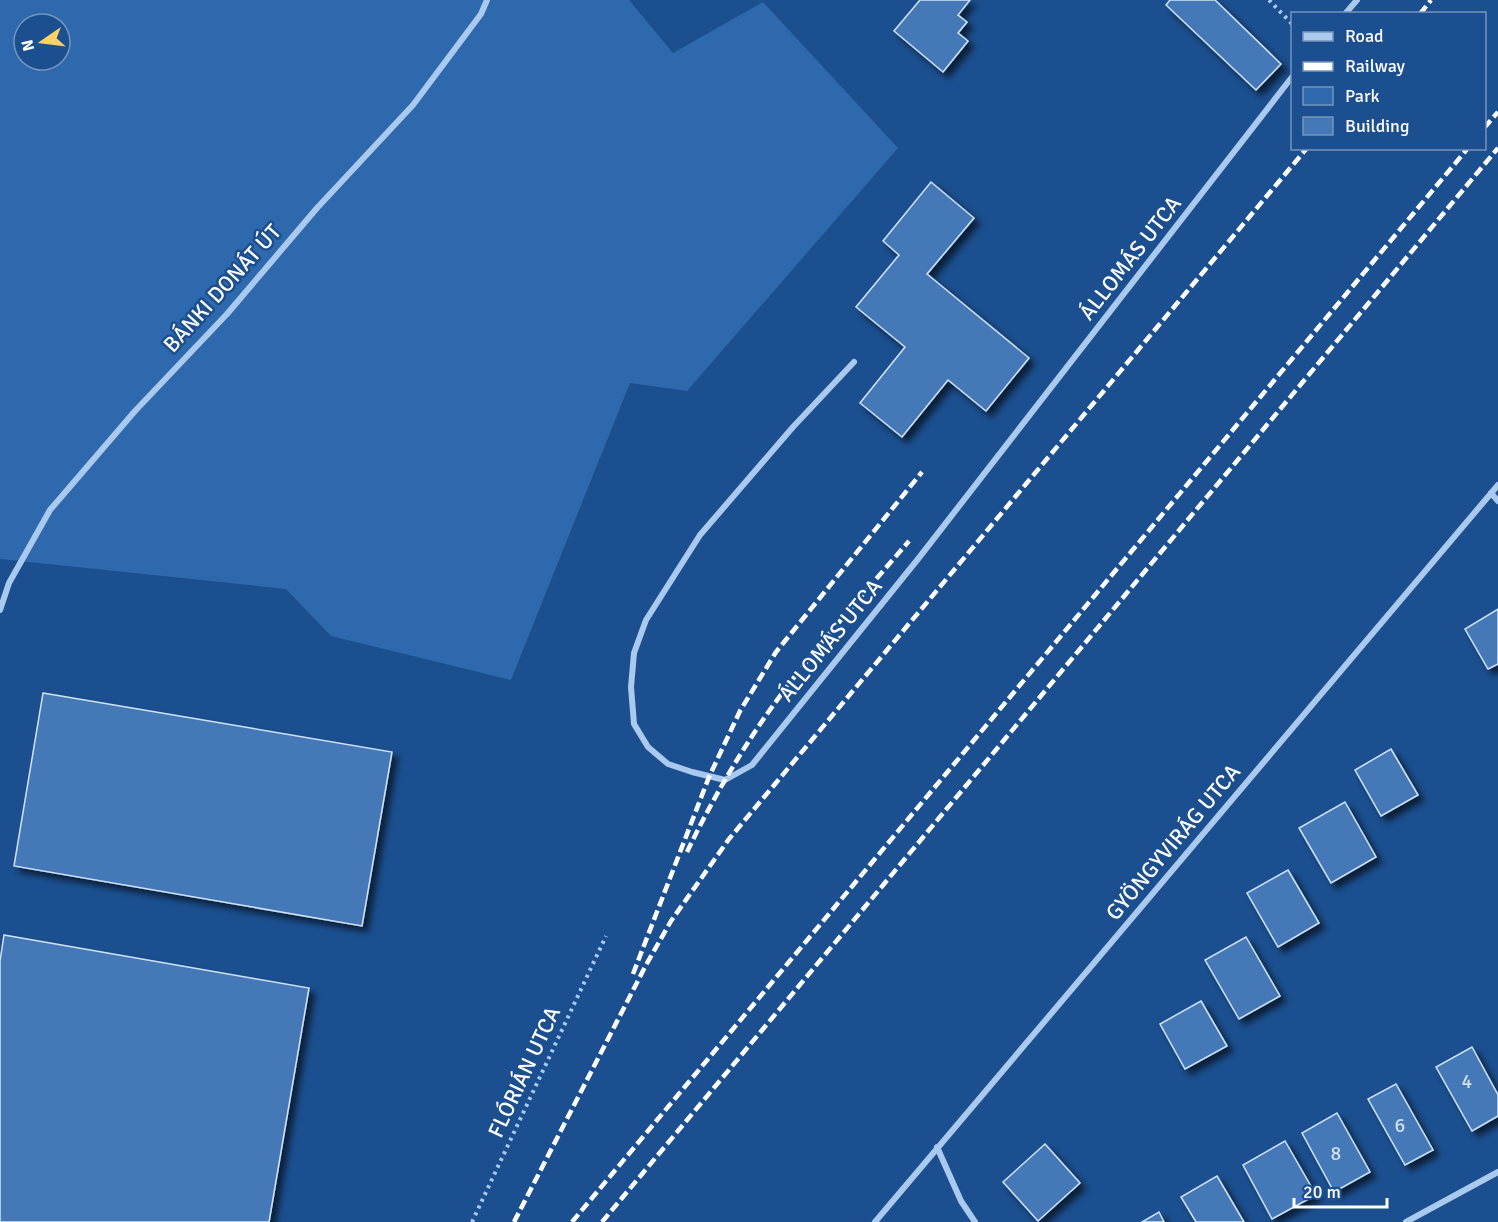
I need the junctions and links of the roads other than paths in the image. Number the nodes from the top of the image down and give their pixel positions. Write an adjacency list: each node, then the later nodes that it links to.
1 (487, 0): 9 (street, BÁNKI DONÁT ÚT)
2 (1357, 0): 3 (street)
3 (1347, 12)
4 (1291, 80): 5 (street, ÁLLOMÁS UTCA)
5 (854, 362)
6 (1498, 485): 7 (street, GYÖNGYVIRÁG UTCA)
7 (1491, 493): 8 (street); 10 (street, GYÖNGYVIRÁG UTCA)
8 (1498, 501)
9 (0, 610)
10 (938, 1147): 12 (street, GYÖNGYVIRÁG UTCA); 13 (street)
11 (1498, 1172): 14 (street)
12 (875, 1222)
13 (975, 1222)
14 (1406, 1222)

